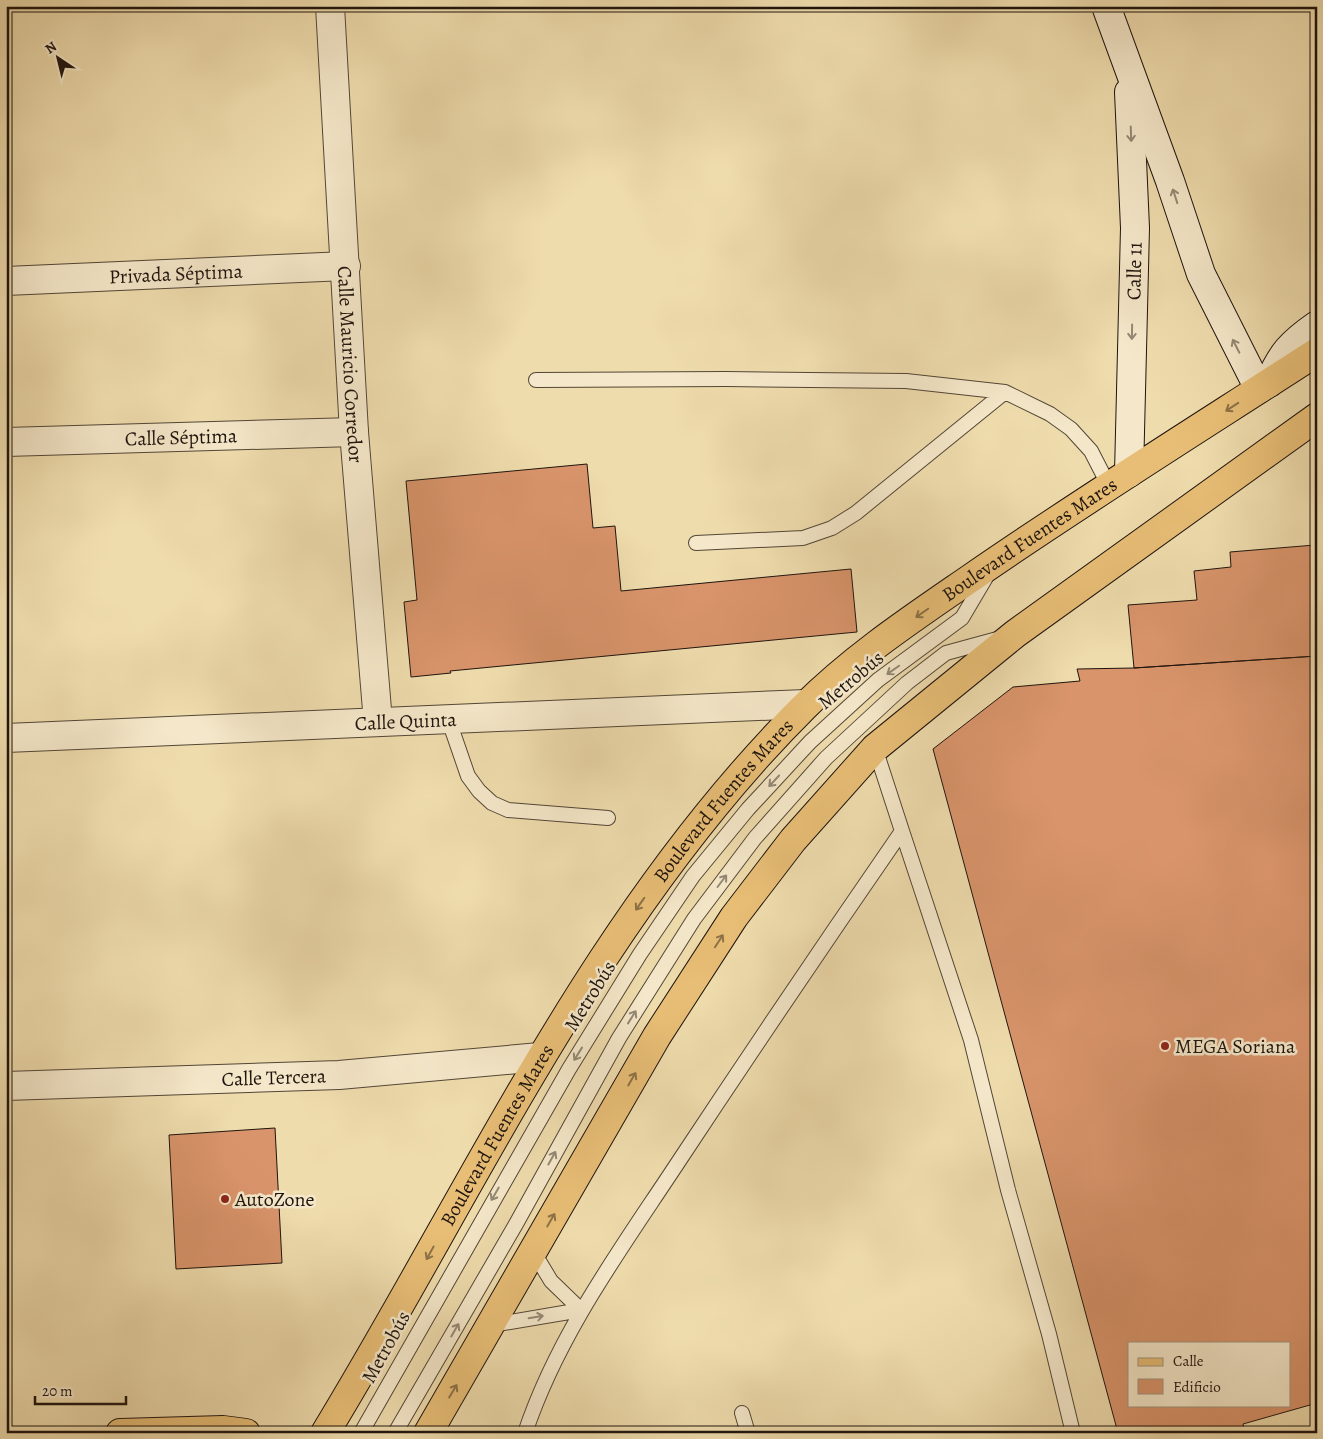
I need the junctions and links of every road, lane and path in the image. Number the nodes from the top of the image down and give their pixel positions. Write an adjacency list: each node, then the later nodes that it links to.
1 (330, 6): 4 (street, Calle Mauricio Corredor)
2 (1106, 6): 3 (street, Calle 11)
3 (1129, 68): 9 (street, Calle 11, one-way to 3); 14 (street, Calle 11, one-way to 14)
4 (346, 266): 5 (street, Privada Séptima); 12 (street, Calle Mauricio Corredor)
5 (6, 281)
6 (1317, 325): 9 (street)
7 (1317, 352): 9 (main road, Boulevard Fuentes Mares)
8 (536, 380): 10 (lane)
9 (1264, 386): 14 (main road, Boulevard Fuentes Mares, one-way to 14)
10 (1006, 392): 14 (lane); 15 (lane)
11 (1316, 418): 17 (main road)
12 (354, 432): 13 (street, Calle Séptima); 20 (street, Calle Mauricio Corredor)
13 (6, 442)
14 (1119, 479): 16 (main road, Boulevard Fuentes Mares)
15 (696, 543)
16 (996, 561): 18 (main road, Boulevard Fuentes Mares, one-way to 18); 34 (lane, Metrobús, one-way to 34)
17 (1015, 634): 22 (main road); 35 (lane, one-way to 17)
18 (806, 704): 19 (street, Calle Quinta); 25 (main road, Boulevard Fuentes Mares, one-way to 25)
19 (448, 718): 20 (street, Calle Quinta); 23 (lane)
20 (378, 722): 21 (street, Calle Quinta)
21 (6, 738)
22 (875, 748): 24 (lane); 27 (main road, one-way to 22)
23 (608, 818)
24 (902, 831): 28 (lane); 39 (lane)
25 (540, 1057): 26 (street, Calle Tercera); 33 (main road, Boulevard Fuentes Mares, one-way to 33)
26 (6, 1086)
27 (533, 1251): 28 (lane); 29 (main road)
28 (581, 1310): 29 (lane, one-way to 28); 37 (lane)
29 (492, 1325): 36 (main road, one-way to 29)
30 (742, 1413): 38 (lane)
31 (137, 1432): 32 (main road)
32 (246, 1433)
33 (325, 1433)
34 (361, 1433)
35 (395, 1433)
36 (428, 1433)
37 (525, 1433)
38 (748, 1433)
39 (1073, 1433)

